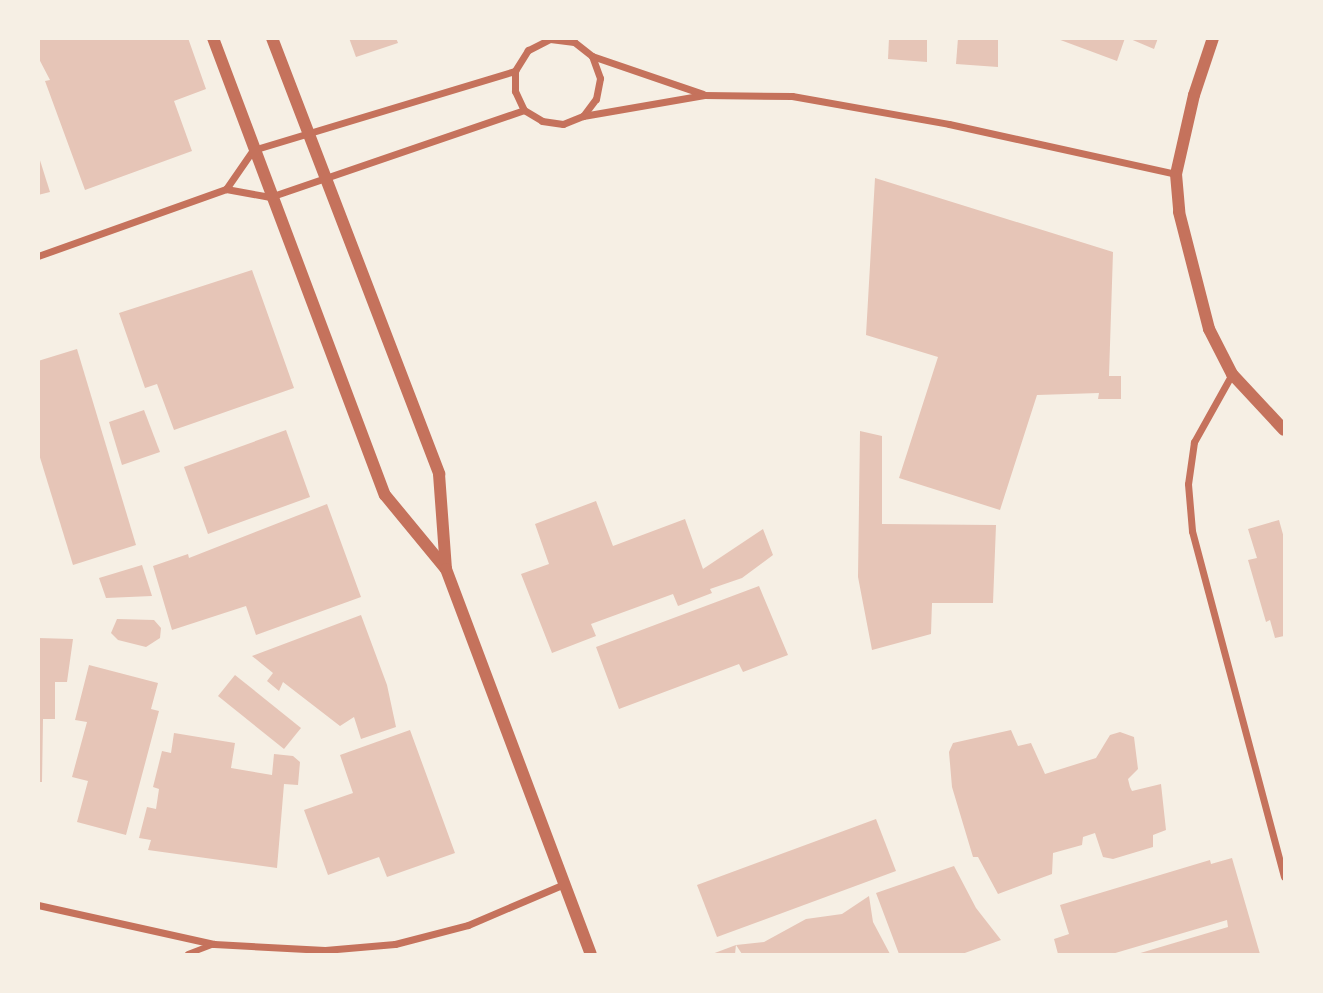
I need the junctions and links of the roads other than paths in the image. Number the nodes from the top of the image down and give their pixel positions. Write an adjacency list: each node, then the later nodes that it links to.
1 (213, 38): 13 (street)
2 (272, 38): 12 (street)
3 (534, 38): 6 (street)
4 (1213, 38): 14 (street)
5 (575, 40): 6 (street); 7 (street)
6 (528, 50): 8 (street)
7 (593, 57): 9 (street); 11 (street)
8 (515, 71): 10 (street); 12 (street)
9 (704, 95): 11 (street); 14 (street)
10 (524, 110): 11 (street); 15 (street)
11 (583, 116)
12 (308, 131): 13 (street); 15 (street)
13 (253, 150): 16 (street); 17 (street)
14 (1176, 174): 19 (street)
15 (325, 176): 17 (street); 21 (street)
16 (226, 189): 17 (street); 18 (street)
17 (271, 197): 21 (street)
18 (38, 256)
19 (1231, 374): 20 (street); 22 (street)
20 (1284, 430)
21 (446, 569): 23 (street)
22 (1284, 877)
23 (564, 884): 25 (street); 27 (street)
24 (38, 905): 25 (street)
25 (214, 944): 26 (street)
26 (188, 954)
27 (591, 954)

